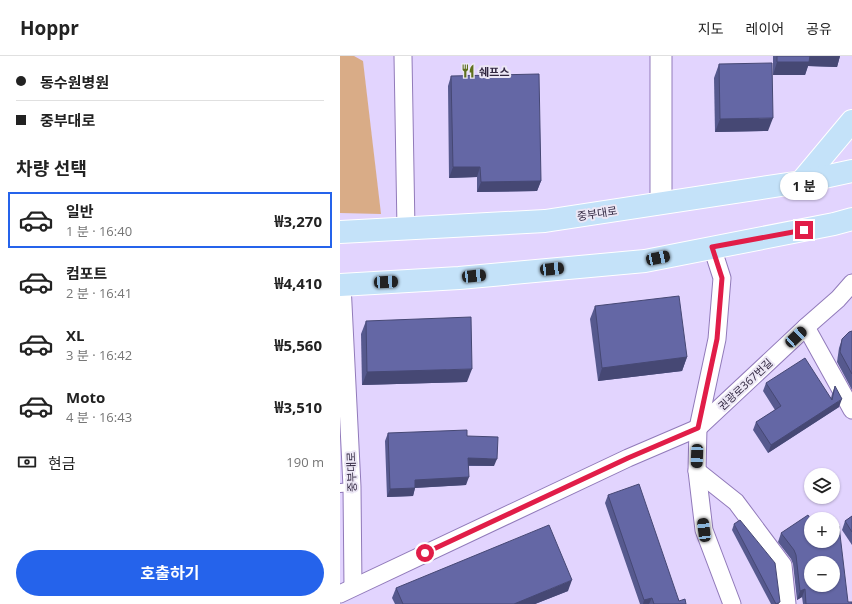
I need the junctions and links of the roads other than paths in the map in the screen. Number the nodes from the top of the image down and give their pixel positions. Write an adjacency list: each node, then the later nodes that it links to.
1 (403, 56): 8 (street)
2 (661, 56): 6 (street)
3 (852, 121): 5 (main road)
4 (852, 171): 5 (main road, 중부대로)
5 (801, 182): 6 (main road, 중부대로)
6 (661, 203): 8 (main road, 중부대로)
7 (846, 224): 10 (main road, 중부대로)
8 (406, 229): 9 (main road, 중부대로)
9 (340, 232)
10 (712, 247): 12 (main road, 중부대로); 15 (street)
11 (852, 283): 13 (street, 권광로367번길)
12 (341, 285): 17 (street, 중부대로)
13 (806, 327): 14 (street); 15 (street, 권광로367번길)
14 (852, 410)
15 (698, 428): 16 (street); 18 (street, 권광로367번길)
16 (697, 471): 19 (street); 20 (street)
17 (346, 487): 18 (street, 중부대로)
18 (346, 590)
19 (732, 604)
20 (787, 604)

